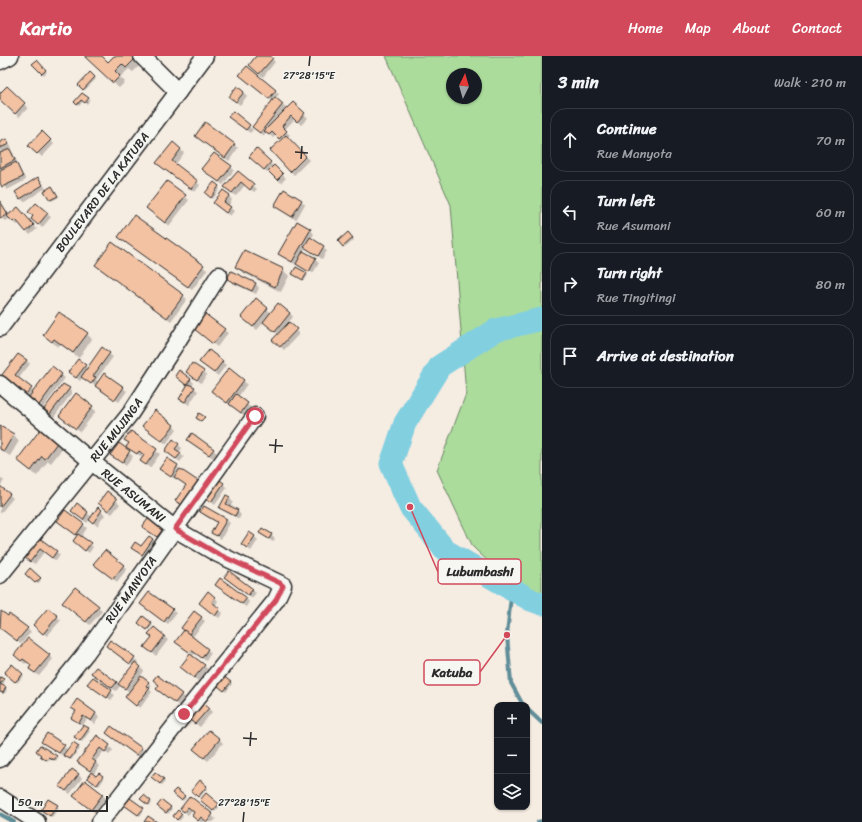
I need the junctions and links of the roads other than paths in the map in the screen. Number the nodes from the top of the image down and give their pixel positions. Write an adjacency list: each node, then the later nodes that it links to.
1 (10, 56): 4 (street)
2 (142, 56): 5 (street)
3 (204, 56): 5 (street, BOULEVARD DE LA KATUBA)
4 (0, 61)
5 (178, 92): 7 (street, BOULEVARD DE LA KATUBA)
6 (219, 275): 10 (street, RUE MUJINGA)
7 (0, 328)
8 (0, 384): 10 (street, RUE ASUMANI)
9 (255, 416): 11 (street, RUE MANYOTA)
10 (92, 462): 11 (street, RUE ASUMANI); 12 (street, RUE MUJINGA)
11 (175, 529): 13 (street, RUE MANYOTA); 16 (street, RUE ASUMANI)
12 (0, 575)
13 (0, 759)
14 (0, 798): 15 (street)
15 (37, 822)
16 (100, 822)

